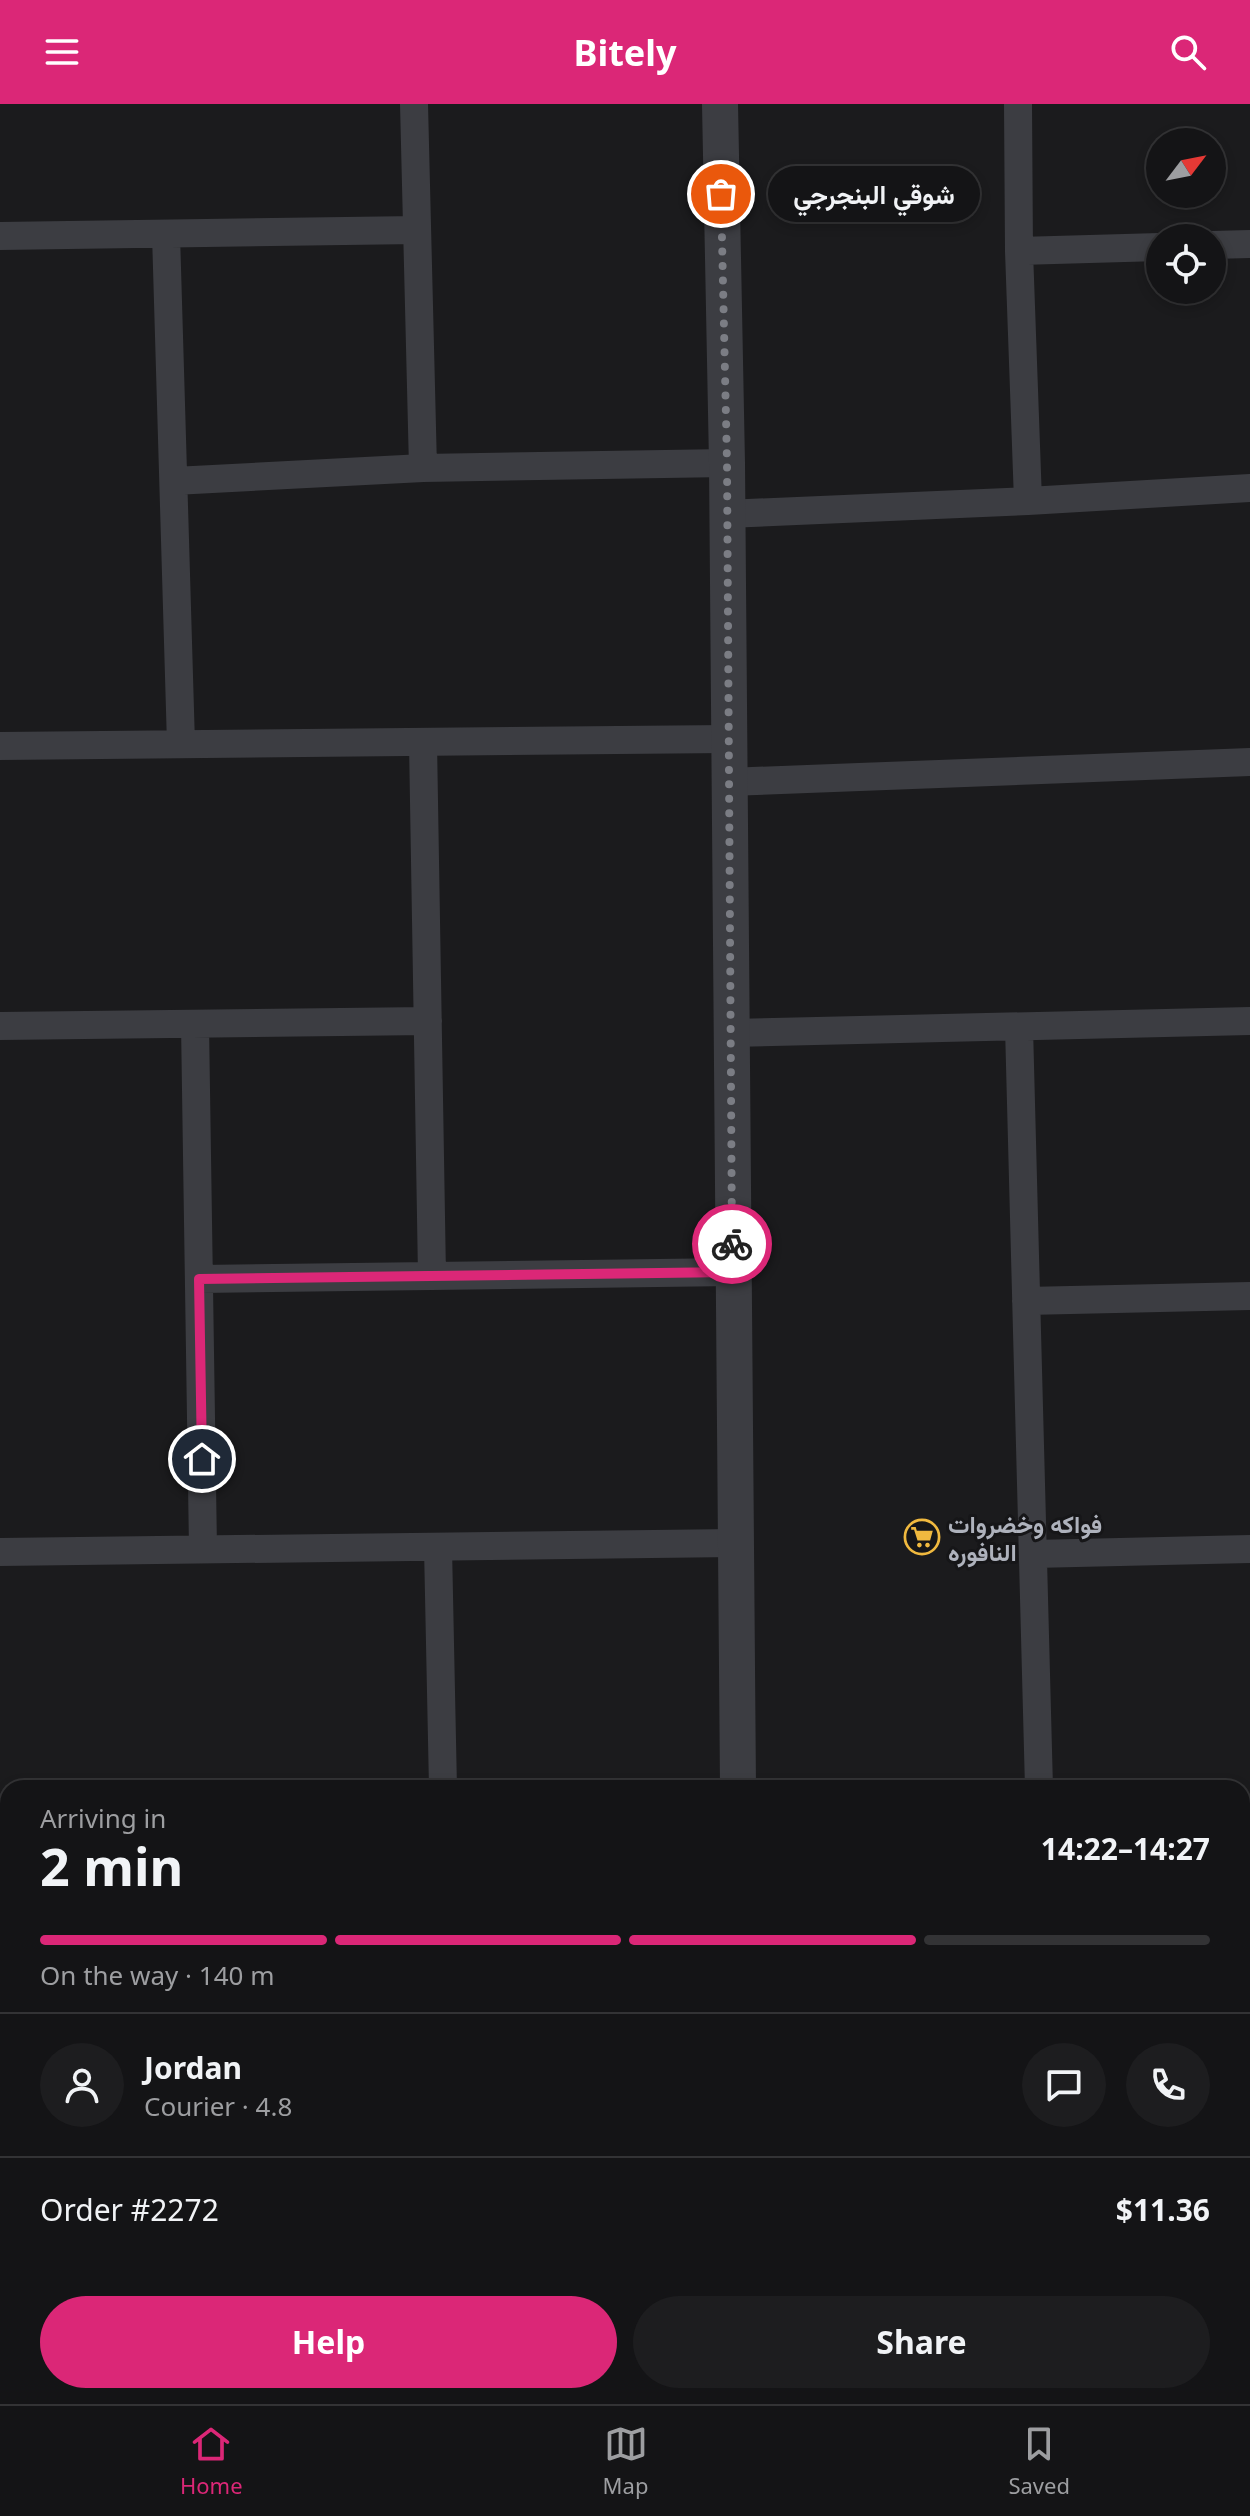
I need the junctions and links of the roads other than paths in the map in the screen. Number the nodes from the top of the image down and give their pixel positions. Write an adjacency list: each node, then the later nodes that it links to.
1 (414, 104): 4 (street)
2 (720, 104): 11 (street)
3 (1018, 104): 10 (street)
4 (417, 230): 5 (street); 12 (street)
5 (166, 234): 6 (street); 13 (street)
6 (0, 236)
7 (1250, 244): 8 (street)
8 (1226, 245)
9 (1146, 247): 10 (street)
10 (1019, 251): 15 (street)
11 (727, 463): 12 (street); 16 (street)
12 (423, 468): 13 (street)
13 (174, 481): 19 (street)
14 (1250, 488): 15 (street)
15 (1028, 501): 16 (street)
16 (726, 514): 17 (street)
17 (728, 739): 18 (street); 22 (street)
18 (423, 742): 19 (street); 23 (street)
19 (181, 744): 20 (street)
20 (0, 746)
21 (1250, 762): 22 (street)
22 (728, 782): 28 (street)
23 (428, 1021): 25 (street); 30 (street)
24 (1250, 1021): 27 (street)
25 (195, 1024): 26 (street); 31 (street)
26 (0, 1026)
27 (1019, 1027): 28 (street); 33 (street)
28 (731, 1033): 29 (street)
29 (733, 1272): 30 (street); 34 (street)
30 (432, 1276): 31 (street)
31 (199, 1279): 36 (street)
32 (1250, 1296): 33 (street)
33 (1026, 1301): 39 (street)
34 (735, 1543): 35 (street); 41 (street)
35 (438, 1547): 36 (street); 40 (street)
36 (203, 1549): 38 (street)
37 (1250, 1549): 39 (street)
38 (0, 1552)
39 (1033, 1554): 42 (street)
40 (443, 1780)
41 (738, 1780)
42 (1039, 1780)

